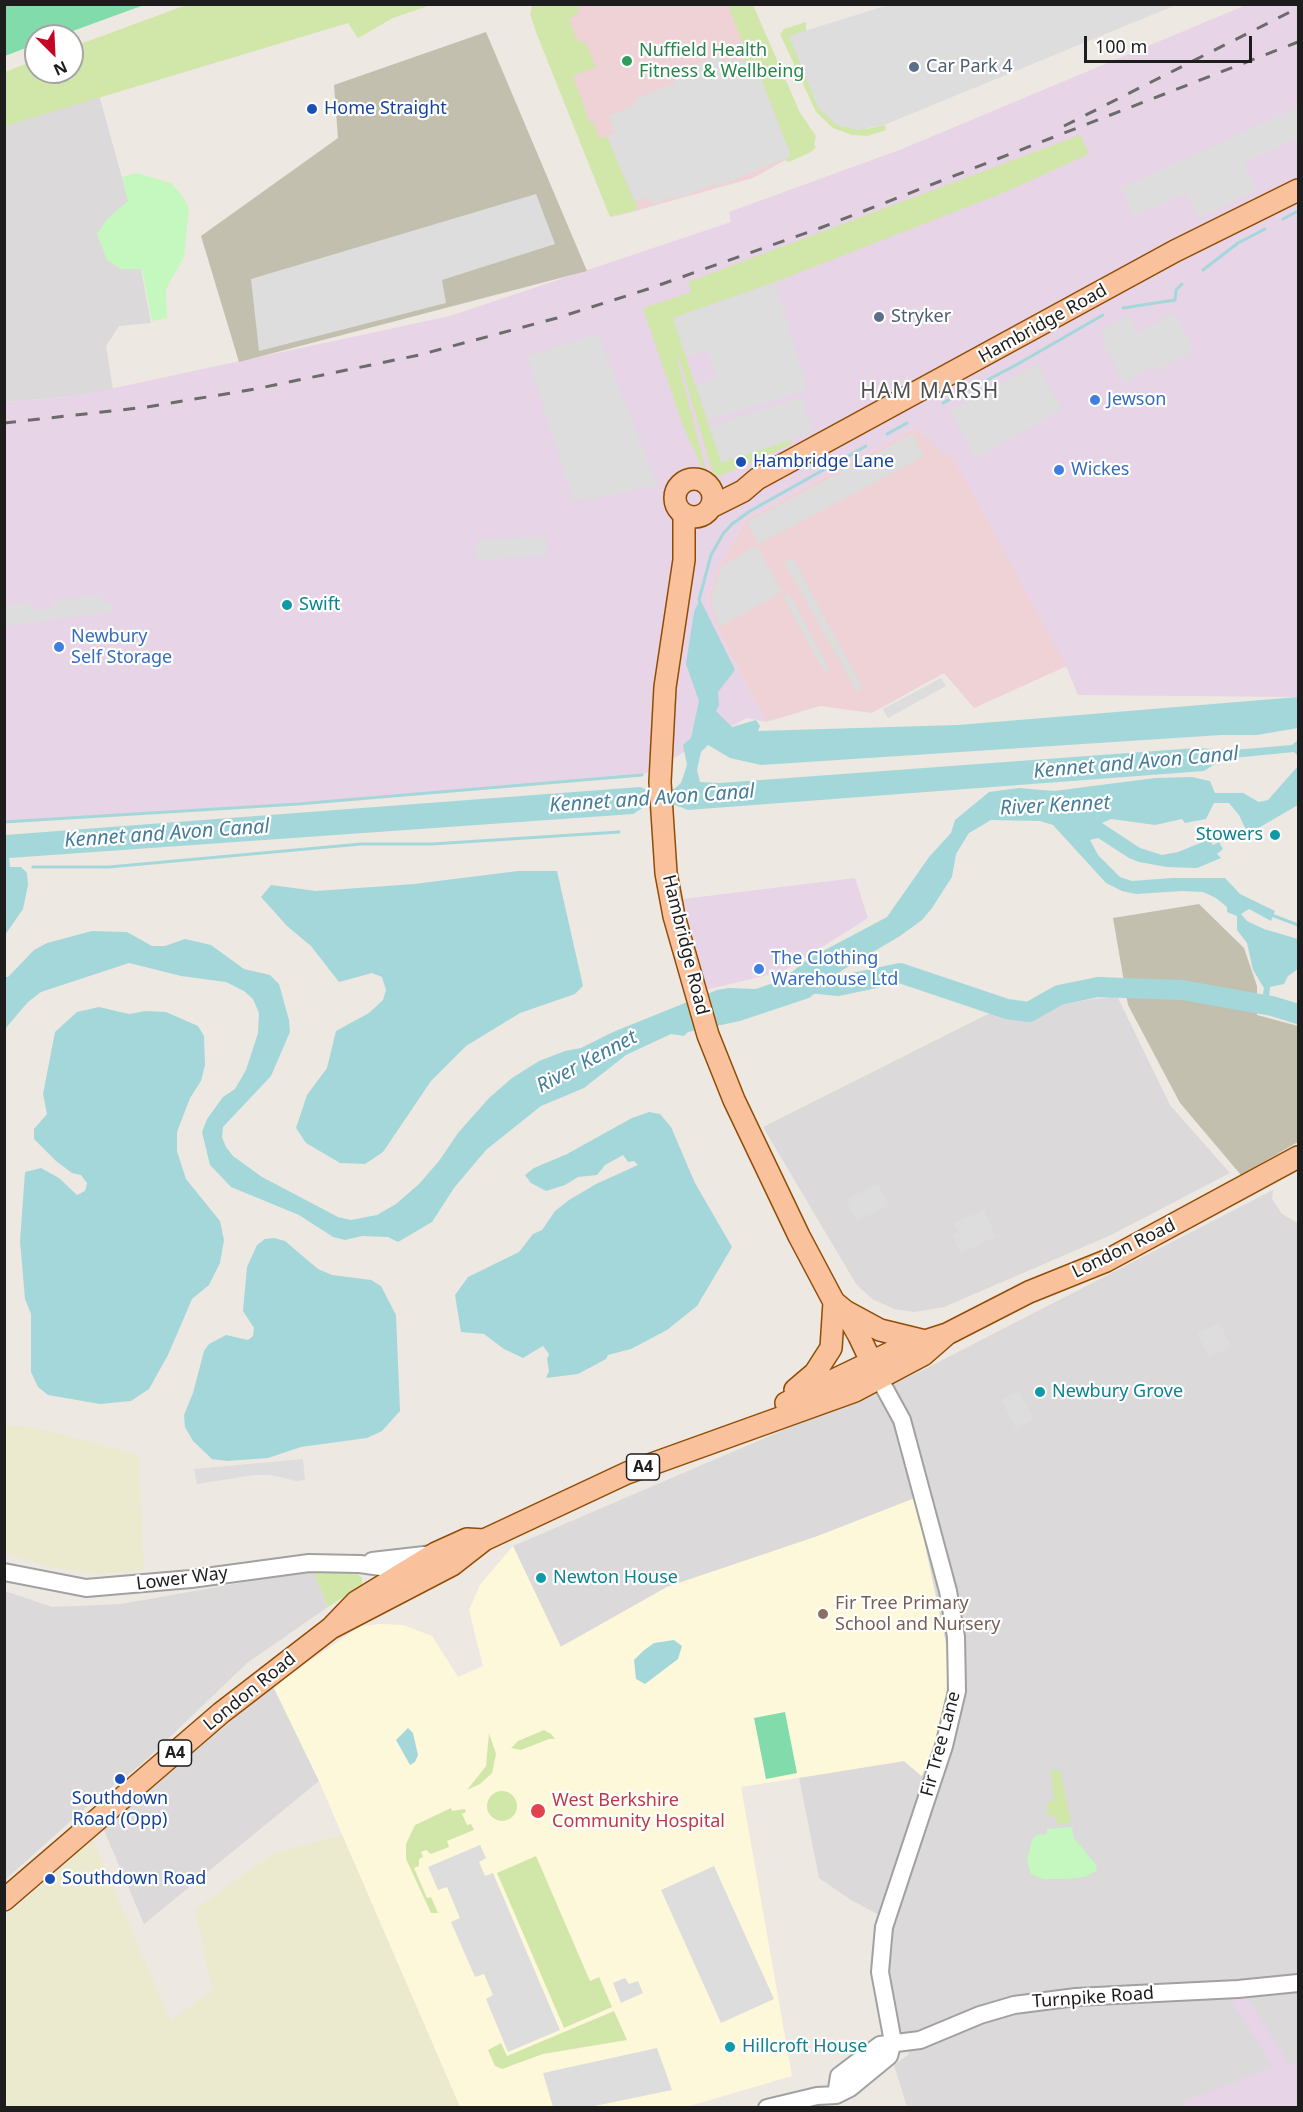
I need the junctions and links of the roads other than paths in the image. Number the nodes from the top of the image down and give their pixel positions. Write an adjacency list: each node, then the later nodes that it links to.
1 (1299, 190): 2 (main road, Hambridge Road)
2 (709, 502): 3 (main road); 3 (main road); 4 (main road, Hambridge Road)
3 (684, 514): 4 (main road, Hambridge Road)
4 (684, 561): 6 (main road, Hambridge Road)
5 (1299, 1157): 7 (main road, London Road / A4)
6 (838, 1310): 8 (main road); 9 (main road, Hambridge Road); 10 (main road)
7 (947, 1334): 8 (main road, London Road / A4); 9 (main road, London Road / A4)
8 (925, 1341): 9 (main road, London Road / A4)
9 (871, 1369): 10 (main road, London Road / A4); 11 (main road, London Road / A4); 20 (street, Fir Tree Lane)
10 (778, 1407): 11 (main road, London Road / A4)
11 (762, 1423): 12 (main road, London Road / A4)
12 (440, 1561): 13 (street, Lower Way); 15 (main road, London Road / A4); 17 (main road, London Road / A4)
13 (360, 1564): 14 (street, Lower Way); 15 (street, Lower Way); 16 (street)
14 (4, 1572)
15 (406, 1572): 16 (main road, London Road / A4)
16 (366, 1595): 17 (main road, London Road / A4)
17 (331, 1628): 18 (main road, London Road / A4)
18 (4, 1900)
19 (1299, 1983): 20 (street, Turnpike Road)
20 (893, 2042): 21 (street, Turnpike Road)
21 (766, 2108)

